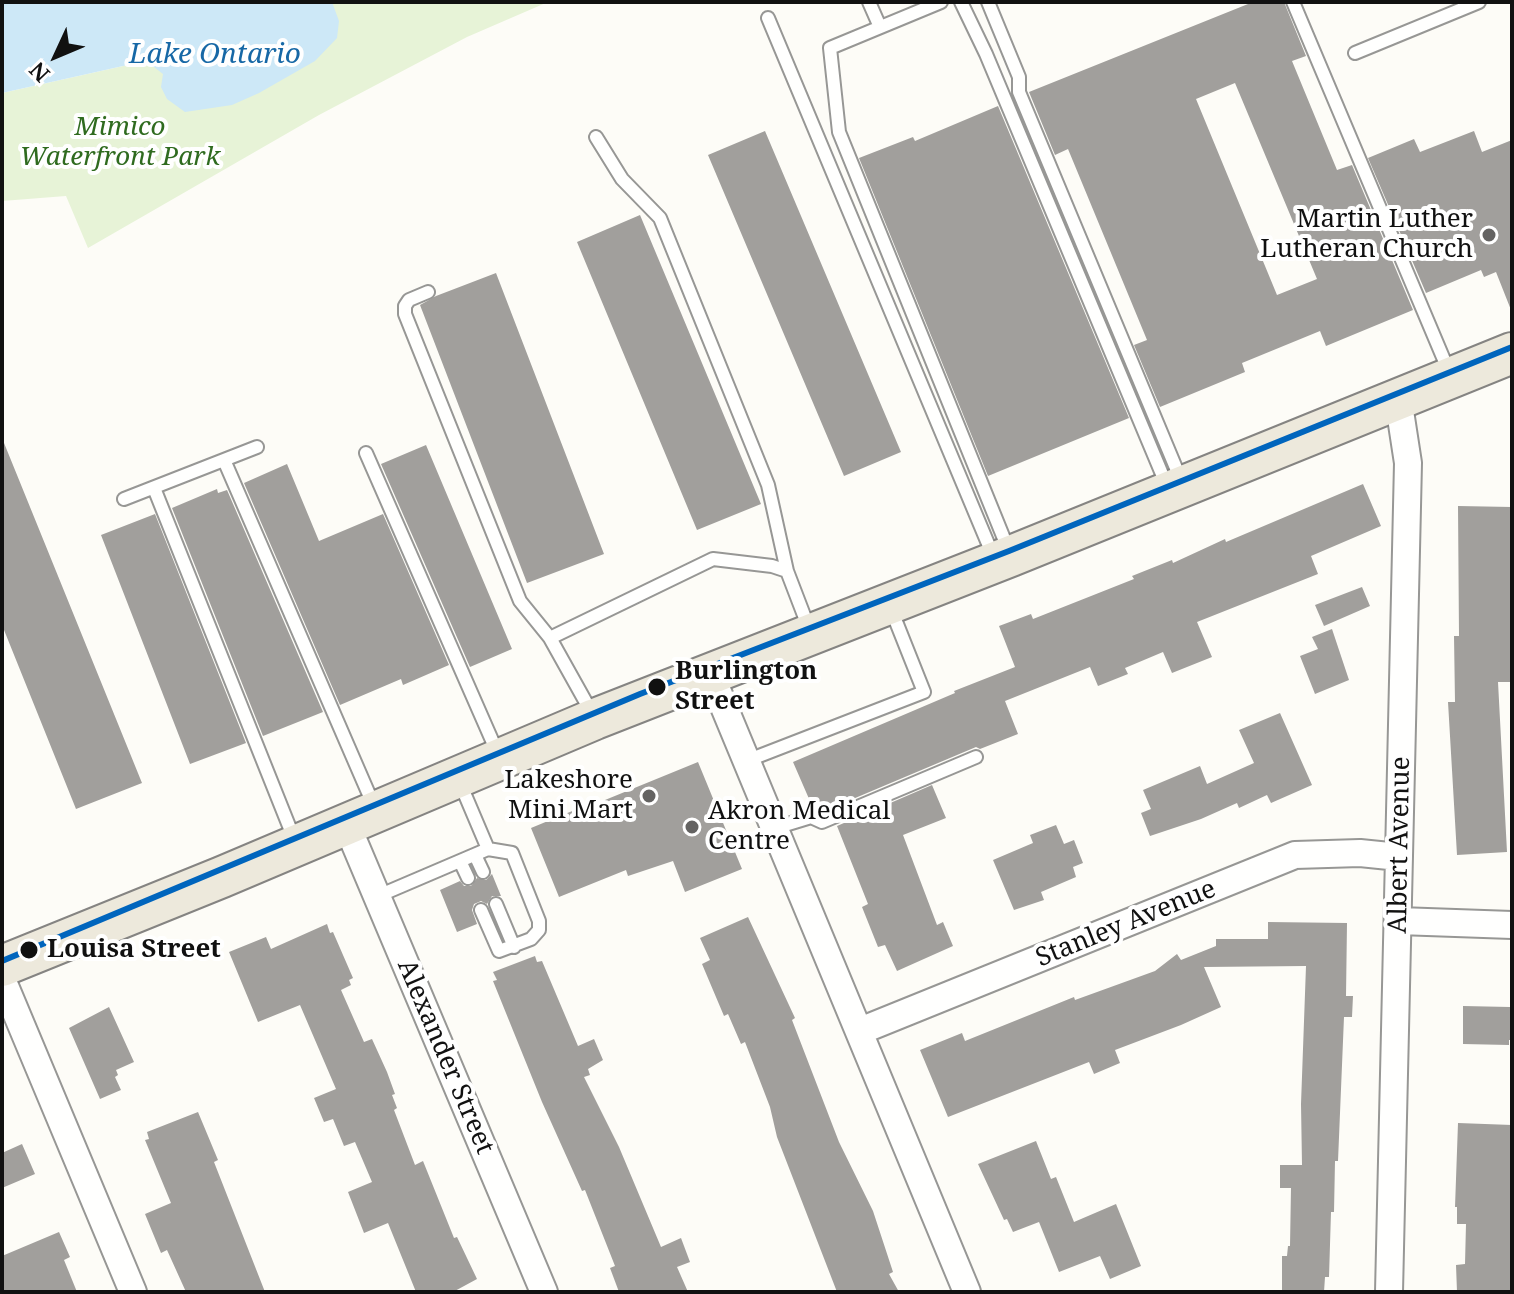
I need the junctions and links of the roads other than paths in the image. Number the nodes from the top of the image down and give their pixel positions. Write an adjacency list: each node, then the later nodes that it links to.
1 (869, 2): 8 (lane)
2 (941, 2): 8 (lane)
3 (961, 2): 19 (lane)
4 (988, 2): 19 (lane)
5 (1293, 2): 13 (lane)
6 (1479, 2): 9 (lane)
7 (768, 18): 21 (lane)
8 (880, 27): 21 (lane)
9 (1355, 53)
10 (596, 137): 22 (lane)
11 (428, 292): 25 (lane)
12 (1512, 353): 13 (main road)
13 (1451, 377): 14 (main road)
14 (1398, 398): 19 (main road); 37 (street, Albert Avenue)
15 (257, 447): 17 (lane)
16 (366, 453): 29 (lane)
17 (224, 460): 18 (lane); 32 (lane)
18 (154, 488): 20 (lane); 34 (lane)
19 (1177, 489): 21 (main road)
20 (124, 499)
21 (1003, 559): 23 (main road)
22 (787, 571): 24 (lane); 25 (lane)
23 (890, 604): 24 (main road); 30 (lane)
24 (811, 634): 26 (main road)
25 (550, 638): 27 (lane)
26 (710, 673): 27 (main road); 30 (street)
27 (595, 719): 29 (main road)
28 (976, 757): 33 (lane)
29 (501, 758): 31 (main road)
30 (746, 761): 33 (street)
31 (457, 776): 32 (main road); 35 (lane)
32 (361, 817): 34 (main road); 41 (street, Alexander Street)
33 (775, 828): 49 (street)
34 (296, 844): 47 (main road)
35 (488, 849): 36 (lane); 46 (lane)
36 (475, 855): 38 (lane); 39 (lane)
37 (1399, 857): 44 (street, Albert Avenue); 49 (street, Stanley Avenue)
38 (460, 861): 40 (lane); 41 (lane)
39 (483, 872)
40 (468, 878)
41 (378, 896): 51 (street, Alexander Street)
42 (496, 904): 46 (lane)
43 (481, 910): 46 (lane)
44 (1399, 921): 45 (street); 53 (street, Albert Avenue)
45 (1512, 925)
46 (514, 947)
47 (2, 966)
48 (2, 979): 50 (street)
49 (860, 1031): 52 (street)
50 (133, 1292)
51 (544, 1292)
52 (967, 1292)
53 (1389, 1292)

